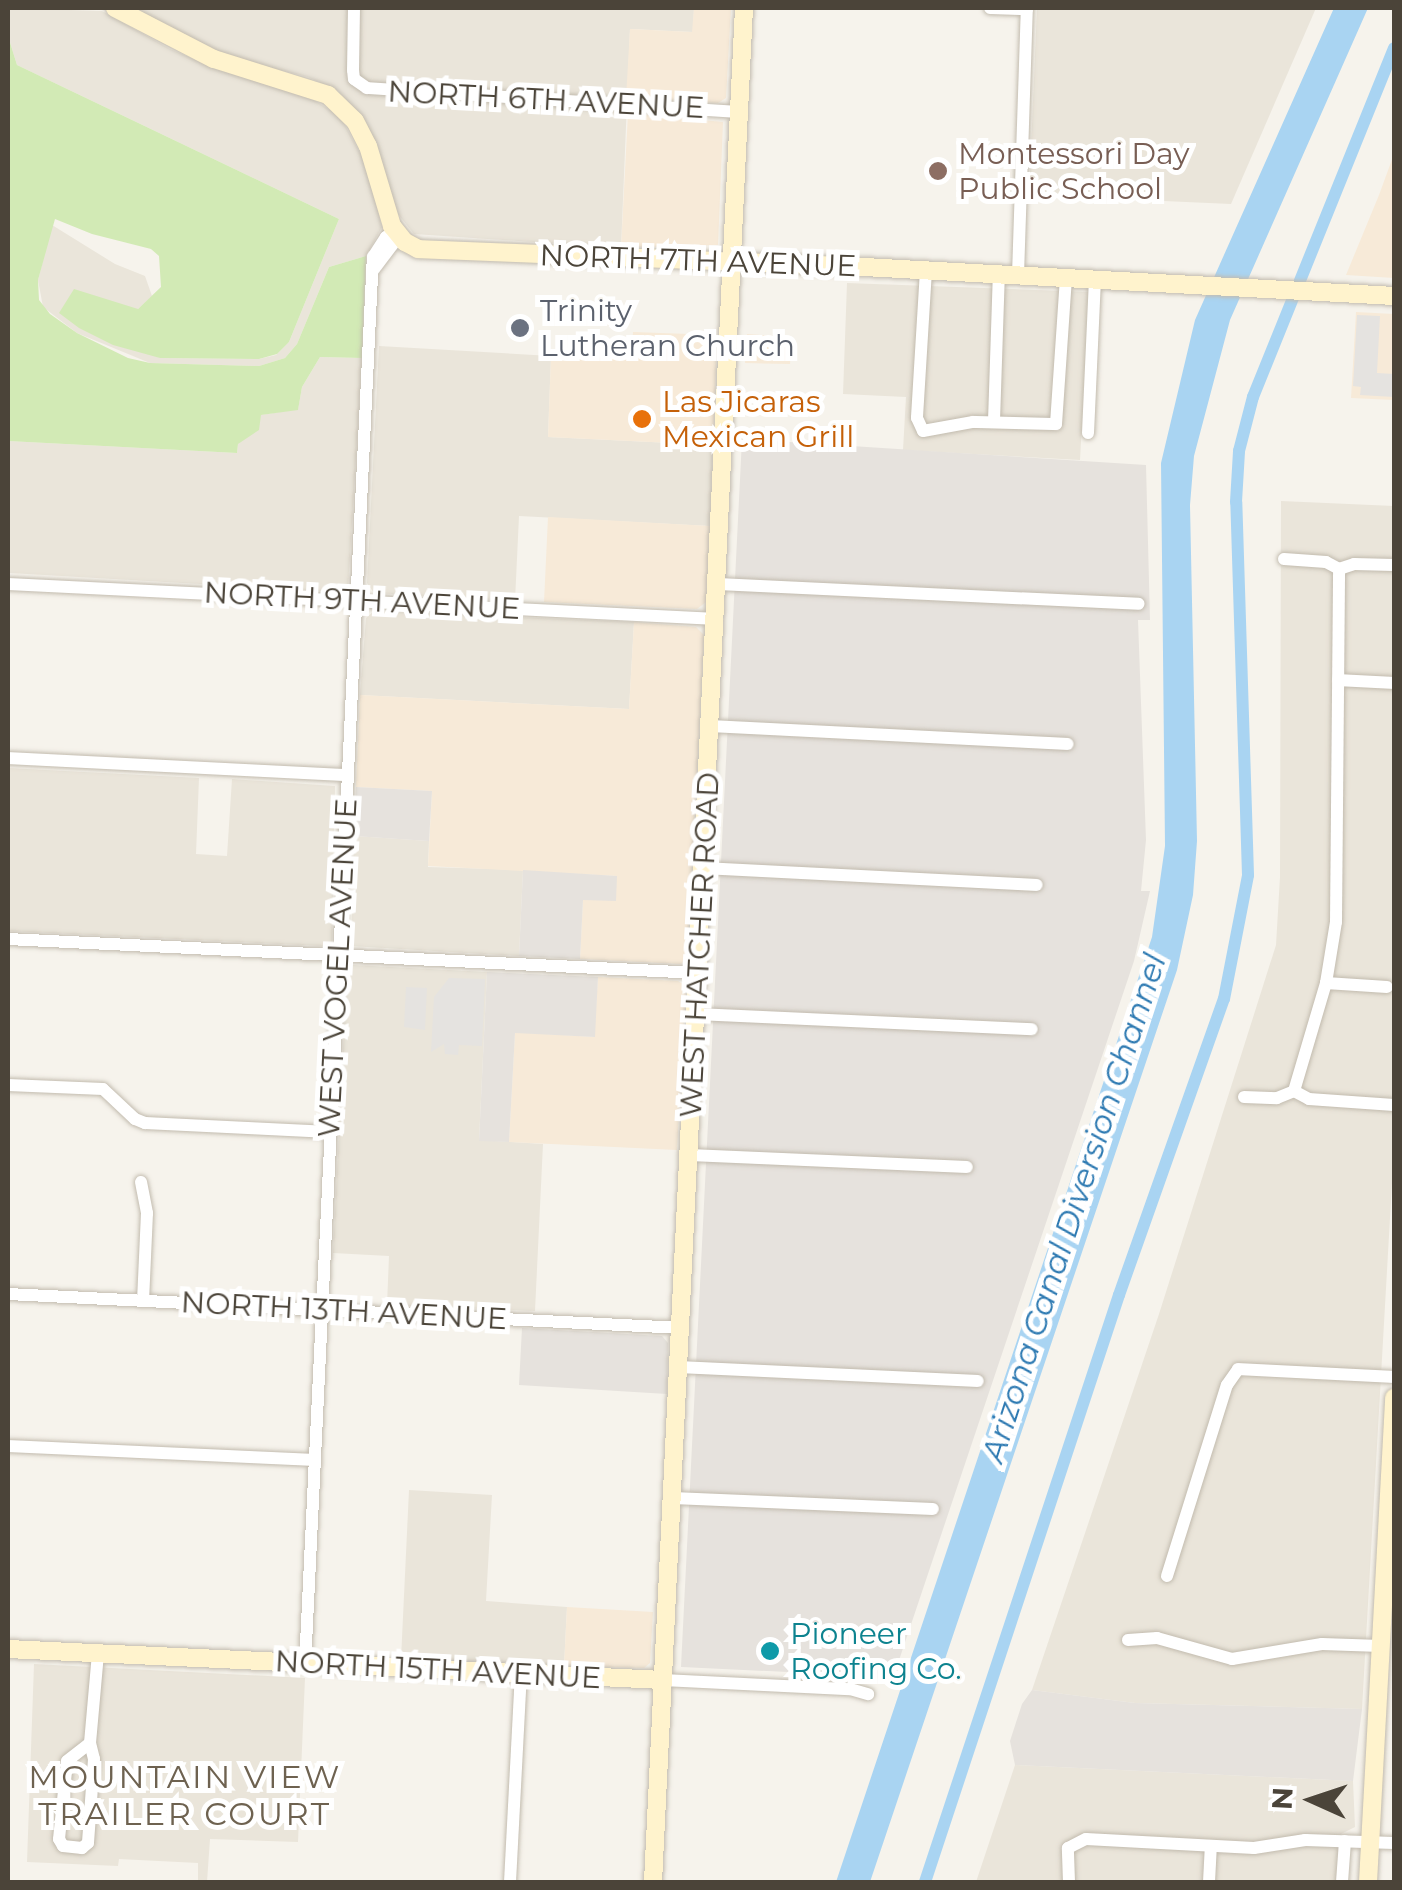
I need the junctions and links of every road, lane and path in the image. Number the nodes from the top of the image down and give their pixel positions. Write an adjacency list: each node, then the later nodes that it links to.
1 (115, 8): 7 (street)
2 (354, 8): 6 (street, NORTH 6TH AVENUE)
3 (744, 8): 6 (street, WEST HATCHER ROAD)
4 (990, 8): 5 (street)
5 (1027, 8): 10 (street)
6 (740, 112): 8 (street, WEST HATCHER ROAD)
7 (399, 236): 8 (street, NORTH 7TH AVENUE); 21 (street, WEST VOGEL AVENUE)
8 (734, 261): 9 (street, NORTH 7TH AVENUE); 20 (street, WEST HATCHER ROAD)
9 (926, 270): 10 (street, NORTH 7TH AVENUE); 14 (street)
10 (1008, 274): 11 (street, NORTH 7TH AVENUE); 14 (street)
11 (1066, 277): 12 (street, NORTH 7TH AVENUE); 14 (street)
12 (1095, 279): 13 (street, NORTH 7TH AVENUE); 15 (street)
13 (1394, 296)
14 (994, 421)
15 (1088, 433)
16 (1284, 559): 18 (street)
17 (1394, 565): 18 (street)
18 (1339, 569): 24 (street)
19 (8, 584): 21 (street, NORTH 9TH AVENUE)
20 (718, 584): 22 (street); 23 (street, WEST HATCHER ROAD)
21 (357, 600): 23 (street, NORTH 9TH AVENUE); 29 (street, WEST VOGEL AVENUE)
22 (1139, 604)
23 (717, 619): 26 (street, WEST HATCHER ROAD)
24 (1338, 680): 25 (street); 35 (street)
25 (1394, 683)
26 (711, 726): 27 (street); 30 (street, WEST HATCHER ROAD)
27 (1068, 744)
28 (8, 758): 29 (street)
29 (348, 775): 33 (street, WEST VOGEL AVENUE)
30 (704, 868): 31 (street); 34 (street, WEST HATCHER ROAD)
31 (1037, 884)
32 (8, 939): 33 (street)
33 (339, 954): 34 (street); 43 (street, WEST VOGEL AVENUE)
34 (699, 973): 37 (street, WEST HATCHER ROAD)
35 (1326, 983): 36 (street); 40 (street)
36 (1387, 987)
37 (697, 1014): 38 (street); 44 (street, WEST HATCHER ROAD)
38 (1032, 1029)
39 (8, 1085): 43 (street)
40 (1294, 1092): 41 (street); 42 (street)
41 (1244, 1097)
42 (1394, 1105)
43 (330, 1132): 49 (street, WEST VOGEL AVENUE)
44 (690, 1155): 45 (street); 50 (street, WEST HATCHER ROAD)
45 (968, 1167)
46 (141, 1182): 48 (street)
47 (8, 1294): 48 (street, NORTH 13TH AVENUE)
48 (142, 1301): 49 (street, NORTH 13TH AVENUE)
49 (321, 1310): 50 (street, NORTH 13TH AVENUE); 57 (street, WEST VOGEL AVENUE)
50 (681, 1328): 51 (street, WEST HATCHER ROAD)
51 (679, 1366): 53 (street); 58 (street, WEST HATCHER ROAD)
52 (1394, 1376): 60 (street)
53 (978, 1381)
54 (1394, 1398): 55 (street)
55 (1393, 1445): 62 (street)
56 (8, 1446): 57 (street)
57 (315, 1460): 65 (street, WEST VOGEL AVENUE)
58 (673, 1498): 59 (street); 67 (street, WEST HATCHER ROAD)
59 (933, 1509)
60 (1167, 1576)
61 (1128, 1640): 62 (street)
62 (1382, 1646): 69 (street)
63 (8, 1650): 64 (street, NORTH 15TH AVENUE)
64 (98, 1654): 65 (street, NORTH 15TH AVENUE); 70 (street)
65 (305, 1665): 66 (street, NORTH 15TH AVENUE)
66 (521, 1674): 67 (street, NORTH 15TH AVENUE); 75 (street)
67 (663, 1680): 68 (street, NORTH 15TH AVENUE); 76 (street, WEST HATCHER ROAD)
68 (868, 1694)
69 (1386, 1725): 72 (street)
70 (90, 1743): 70 (street)
71 (1344, 1841): 72 (street); 74 (street); 79 (street)
72 (1370, 1842): 73 (street); 80 (street)
73 (1394, 1843)
74 (1211, 1846): 77 (street); 78 (street)
75 (510, 1882)
76 (652, 1882)
77 (1068, 1882)
78 (1209, 1882)
79 (1342, 1882)
80 (1368, 1882)

